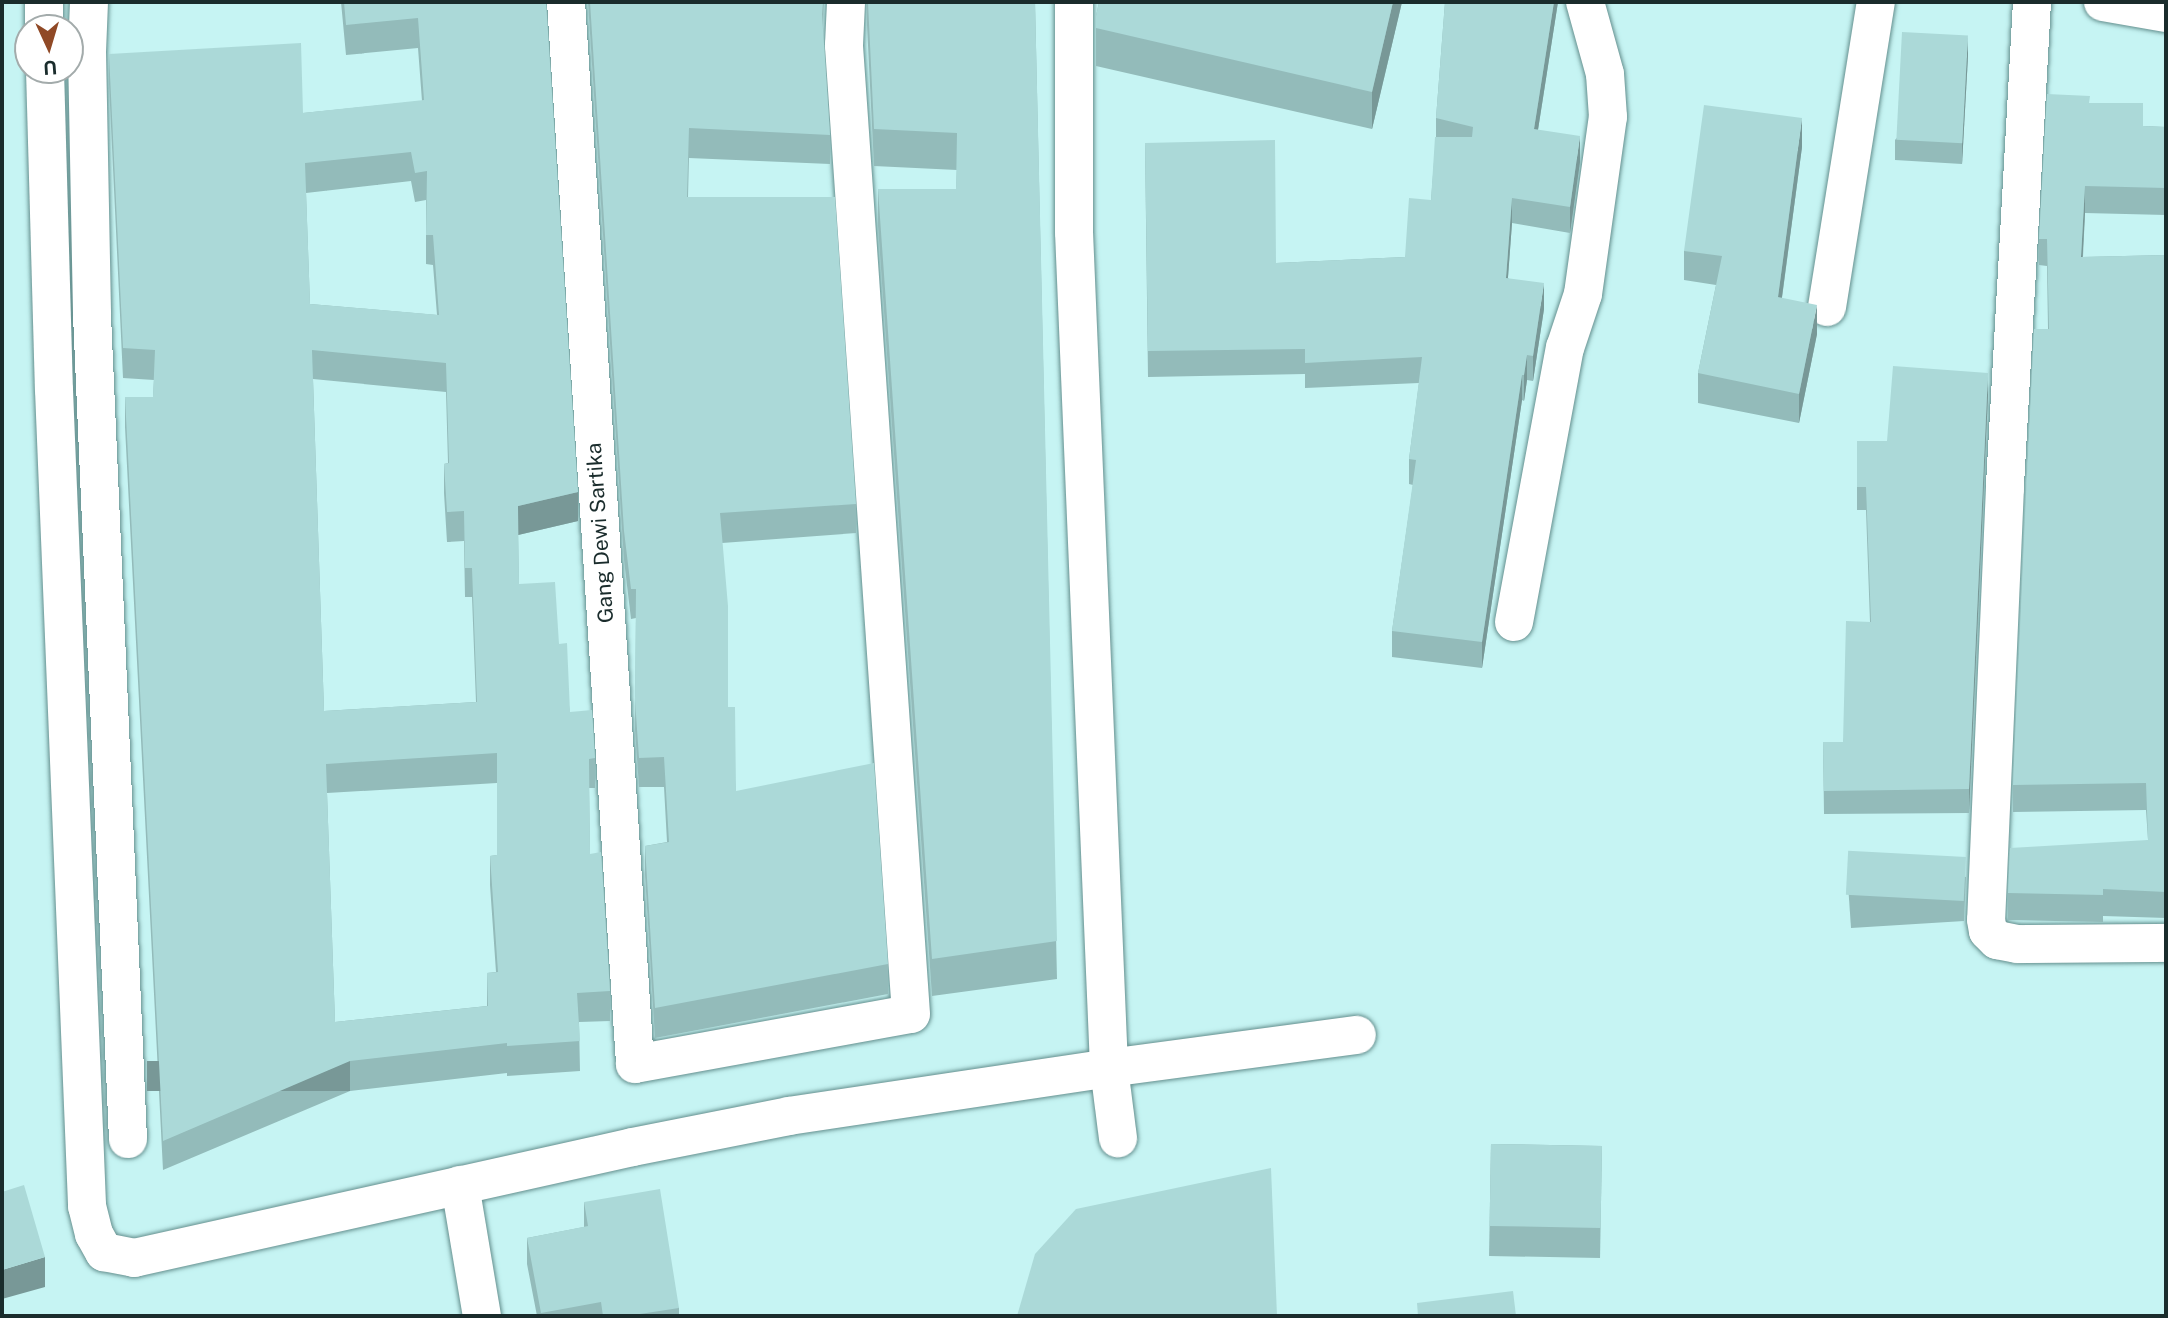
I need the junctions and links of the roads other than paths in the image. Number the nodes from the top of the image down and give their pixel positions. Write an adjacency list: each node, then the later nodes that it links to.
1 (89, 2): 17 (street)
2 (566, 2): 3 (street, Gang Dewi Sartika)
3 (846, 2)
4 (1074, 2): 15 (street)
5 (1585, 2): 12 (street)
6 (1876, 2): 11 (street)
7 (2032, 2): 13 (street)
8 (2103, 2): 9 (street)
9 (2166, 13)
10 (45, 84): 18 (street)
11 (1827, 307)
12 (1514, 622)
13 (2166, 943)
14 (1357, 1035): 15 (street)
15 (1109, 1068): 16 (street); 18 (street)
16 (1118, 1138)
17 (128, 1139)
18 (460, 1185): 19 (street)
19 (482, 1316)

